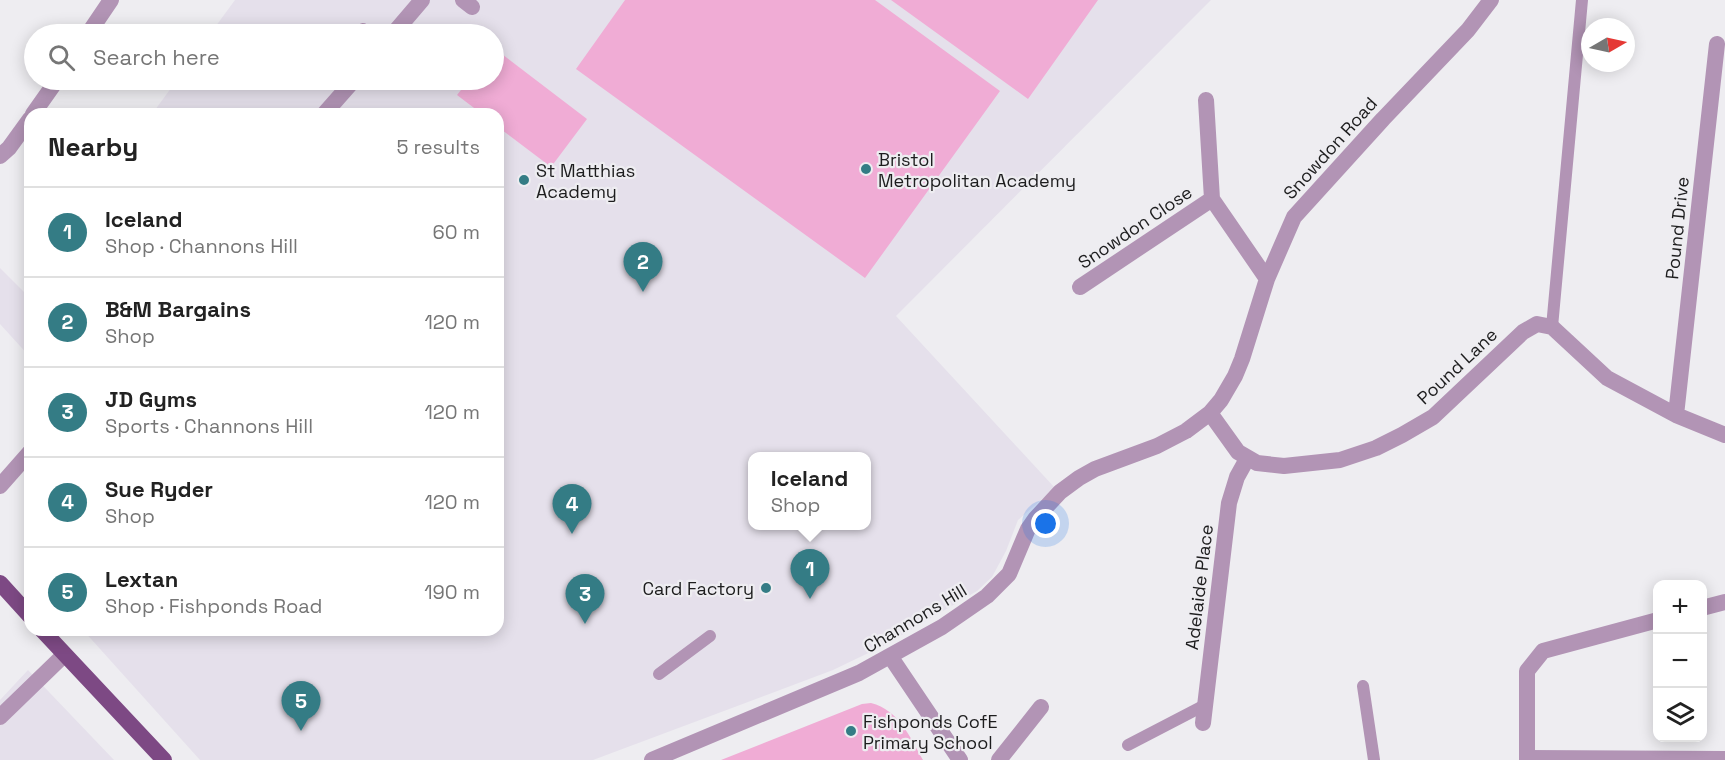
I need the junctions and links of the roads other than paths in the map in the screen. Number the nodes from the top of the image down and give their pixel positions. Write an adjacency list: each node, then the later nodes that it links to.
1 (111, 0): 5 (street)
2 (423, 0): 6 (street)
3 (1491, 0): 16 (street, Snowdon Road)
4 (1582, 0): 18 (lane)
5 (95, 24)
6 (402, 24)
7 (1718, 45): 20 (street, Pound Drive)
8 (50, 90): 11 (street)
9 (345, 90): 12 (street)
10 (1206, 100): 15 (street, Snowdon Close)
11 (37, 108)
12 (329, 108)
13 (24, 127): 14 (street)
14 (0, 156)
15 (1212, 199): 16 (street, Snowdon Close); 17 (street, Snowdon Close)
16 (1267, 279): 19 (street, Snowdon Road)
17 (1080, 287)
18 (1552, 327): 20 (street); 23 (street, Pound Lane)
19 (1210, 413): 23 (street); 33 (street, Channons Hill)
20 (1676, 415): 21 (street)
21 (1725, 435)
22 (24, 459): 24 (street)
23 (1247, 459): 36 (street, Adelaide Place)
24 (0, 486)
25 (0, 583): 28 (main road)
26 (1725, 602): 27 (street)
27 (1707, 607)
28 (24, 609)
29 (1653, 621): 42 (street)
30 (47, 636): 32 (main road)
31 (710, 636): 34 (lane)
32 (64, 655): 38 (street); 43 (main road)
33 (890, 656): 44 (street, Channons Hill); 45 (street)
34 (659, 674)
35 (1363, 686): 47 (lane)
36 (1205, 705): 39 (street, Adelaide Place); 40 (lane)
37 (1041, 707): 46 (street)
38 (0, 717)
39 (1203, 723)
40 (1128, 745)
41 (1725, 757): 42 (lane)
42 (1527, 758)
43 (164, 760)
44 (652, 760)
45 (960, 760)
46 (999, 760)
47 (1374, 760)

